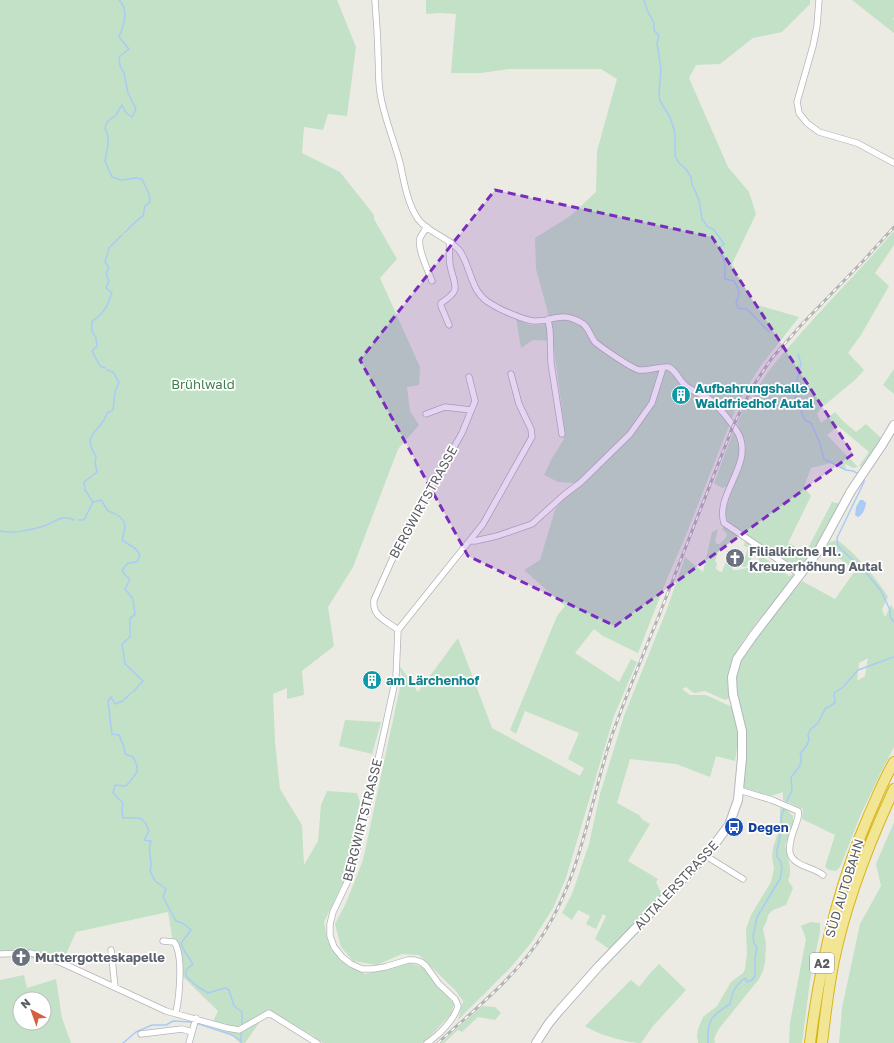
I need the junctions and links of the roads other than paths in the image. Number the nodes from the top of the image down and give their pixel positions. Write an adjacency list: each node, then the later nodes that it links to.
1 (374, 0): 4 (street)
2 (819, 0): 3 (street)
3 (894, 163)
4 (427, 227): 5 (street); 6 (street)
5 (450, 242): 7 (street); 8 (street)
6 (432, 281)
7 (548, 319): 9 (street); 15 (street)
8 (449, 325)
9 (663, 368): 16 (street); 17 (street)
10 (511, 374): 16 (street)
11 (469, 377): 12 (street, BERGWIRTSTRASSE)
12 (471, 410): 13 (street); 18 (street, BERGWIRTSTRASSE)
13 (426, 414)
14 (894, 425): 17 (main road, AUTALERSTRASSE)
15 (562, 434)
16 (470, 541): 18 (street)
17 (801, 575): 21 (main road, AUTALERSTRASSE)
18 (398, 630): 35 (street, BERGWIRTSTRASSE)
19 (894, 762): 37 (highway, SÜD AUTOBAHN / A2)
20 (894, 789): 38 (highway, SÜD AUTOBAHN / A2)
21 (739, 790): 22 (main road, AUTALERSTRASSE); 23 (street)
22 (706, 856): 24 (street); 36 (main road, AUTALERSTRASSE)
23 (822, 875)
24 (743, 879)
25 (163, 941): 29 (street)
26 (111, 950): 28 (street)
27 (0, 954): 28 (street)
28 (114, 987): 29 (street)
29 (176, 1013): 30 (street)
30 (196, 1018): 31 (street); 34 (street)
31 (192, 1032): 32 (street); 33 (street)
32 (141, 1034)
33 (188, 1043)
34 (317, 1043)
35 (427, 1043)
36 (536, 1043)
37 (810, 1043)
38 (822, 1043)

